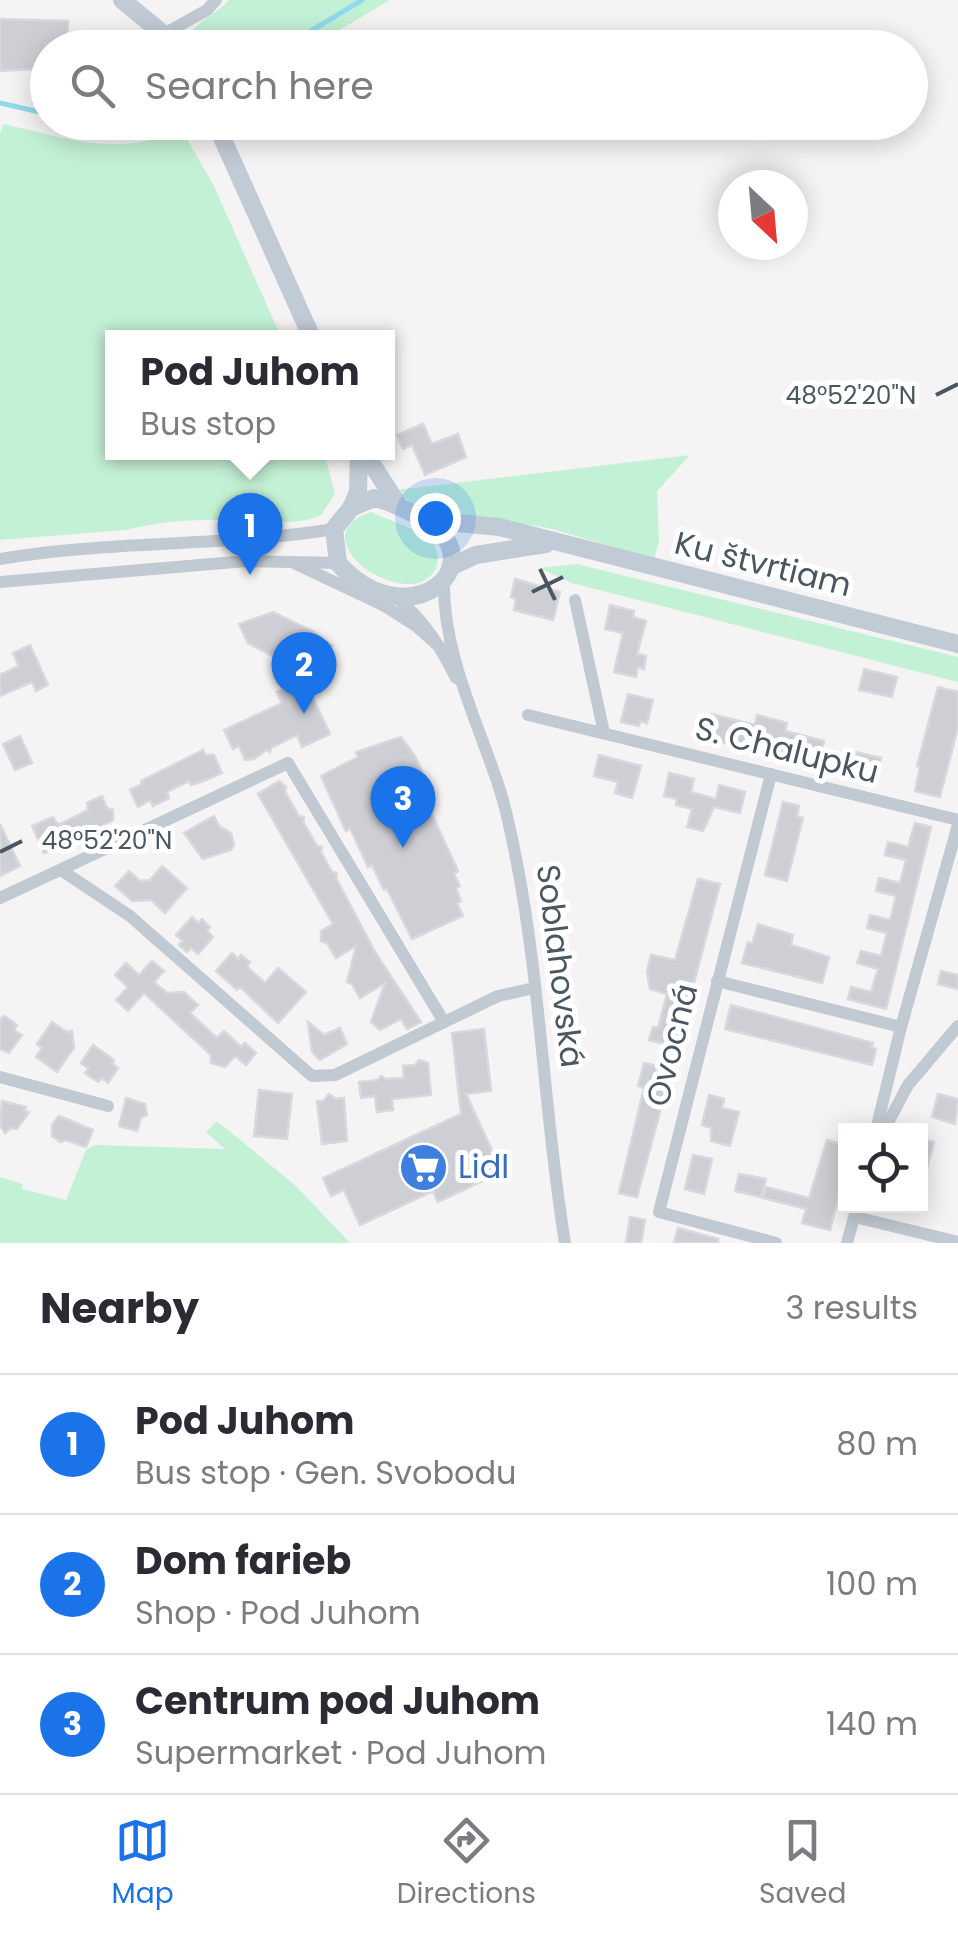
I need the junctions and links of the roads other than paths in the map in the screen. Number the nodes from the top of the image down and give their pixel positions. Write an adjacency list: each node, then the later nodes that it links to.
1 (122, 0): 3 (street)
2 (216, 0): 4 (street)
3 (156, 30)
4 (183, 30)
5 (222, 140): 6 (street)
6 (308, 330)
7 (361, 460): 10 (street)
8 (367, 460): 9 (street)
9 (400, 507): 10 (street, Ku štvrtiam); 11 (street, Ku štvrtiam)
10 (351, 508): 12 (street)
11 (426, 520): 13 (street, Ku štvrtiam); 17 (street)
12 (334, 529): 14 (street); 16 (street)
13 (554, 543): 17 (street, Ku štvrtiam); 21 (street, Ku štvrtiam)
14 (0, 559)
15 (288, 560): 16 (street); 18 (street); 20 (street)
16 (338, 563): 20 (street)
17 (447, 573): 20 (street, Ku štvrtiam); 22 (street, Soblahovská)
18 (0, 582)
19 (575, 600): 24 (street)
20 (391, 602): 22 (street, Soblahovská)
21 (958, 644)
22 (468, 703): 30 (street, Soblahovská)
23 (528, 715): 24 (street, S. Chalupku)
24 (604, 733): 25 (street, S. Chalupku)
25 (771, 774): 26 (street, S. Chalupku); 29 (street, Ovocná)
26 (958, 823): 33 (street)
27 (61, 870): 28 (street); 31 (street); 31 (street)
28 (0, 898)
29 (717, 981): 33 (street); 42 (street, Ovocná)
30 (534, 988): 31 (street); 41 (street, Soblahovská)
31 (444, 1022)
32 (958, 1026): 37 (street)
33 (900, 1027): 36 (street)
34 (0, 1077): 35 (street)
35 (108, 1106)
36 (878, 1123)
37 (888, 1123)
38 (855, 1213): 43 (street)
39 (863, 1213): 40 (street)
40 (958, 1242)
41 (565, 1243)
42 (776, 1243)
43 (847, 1243)

